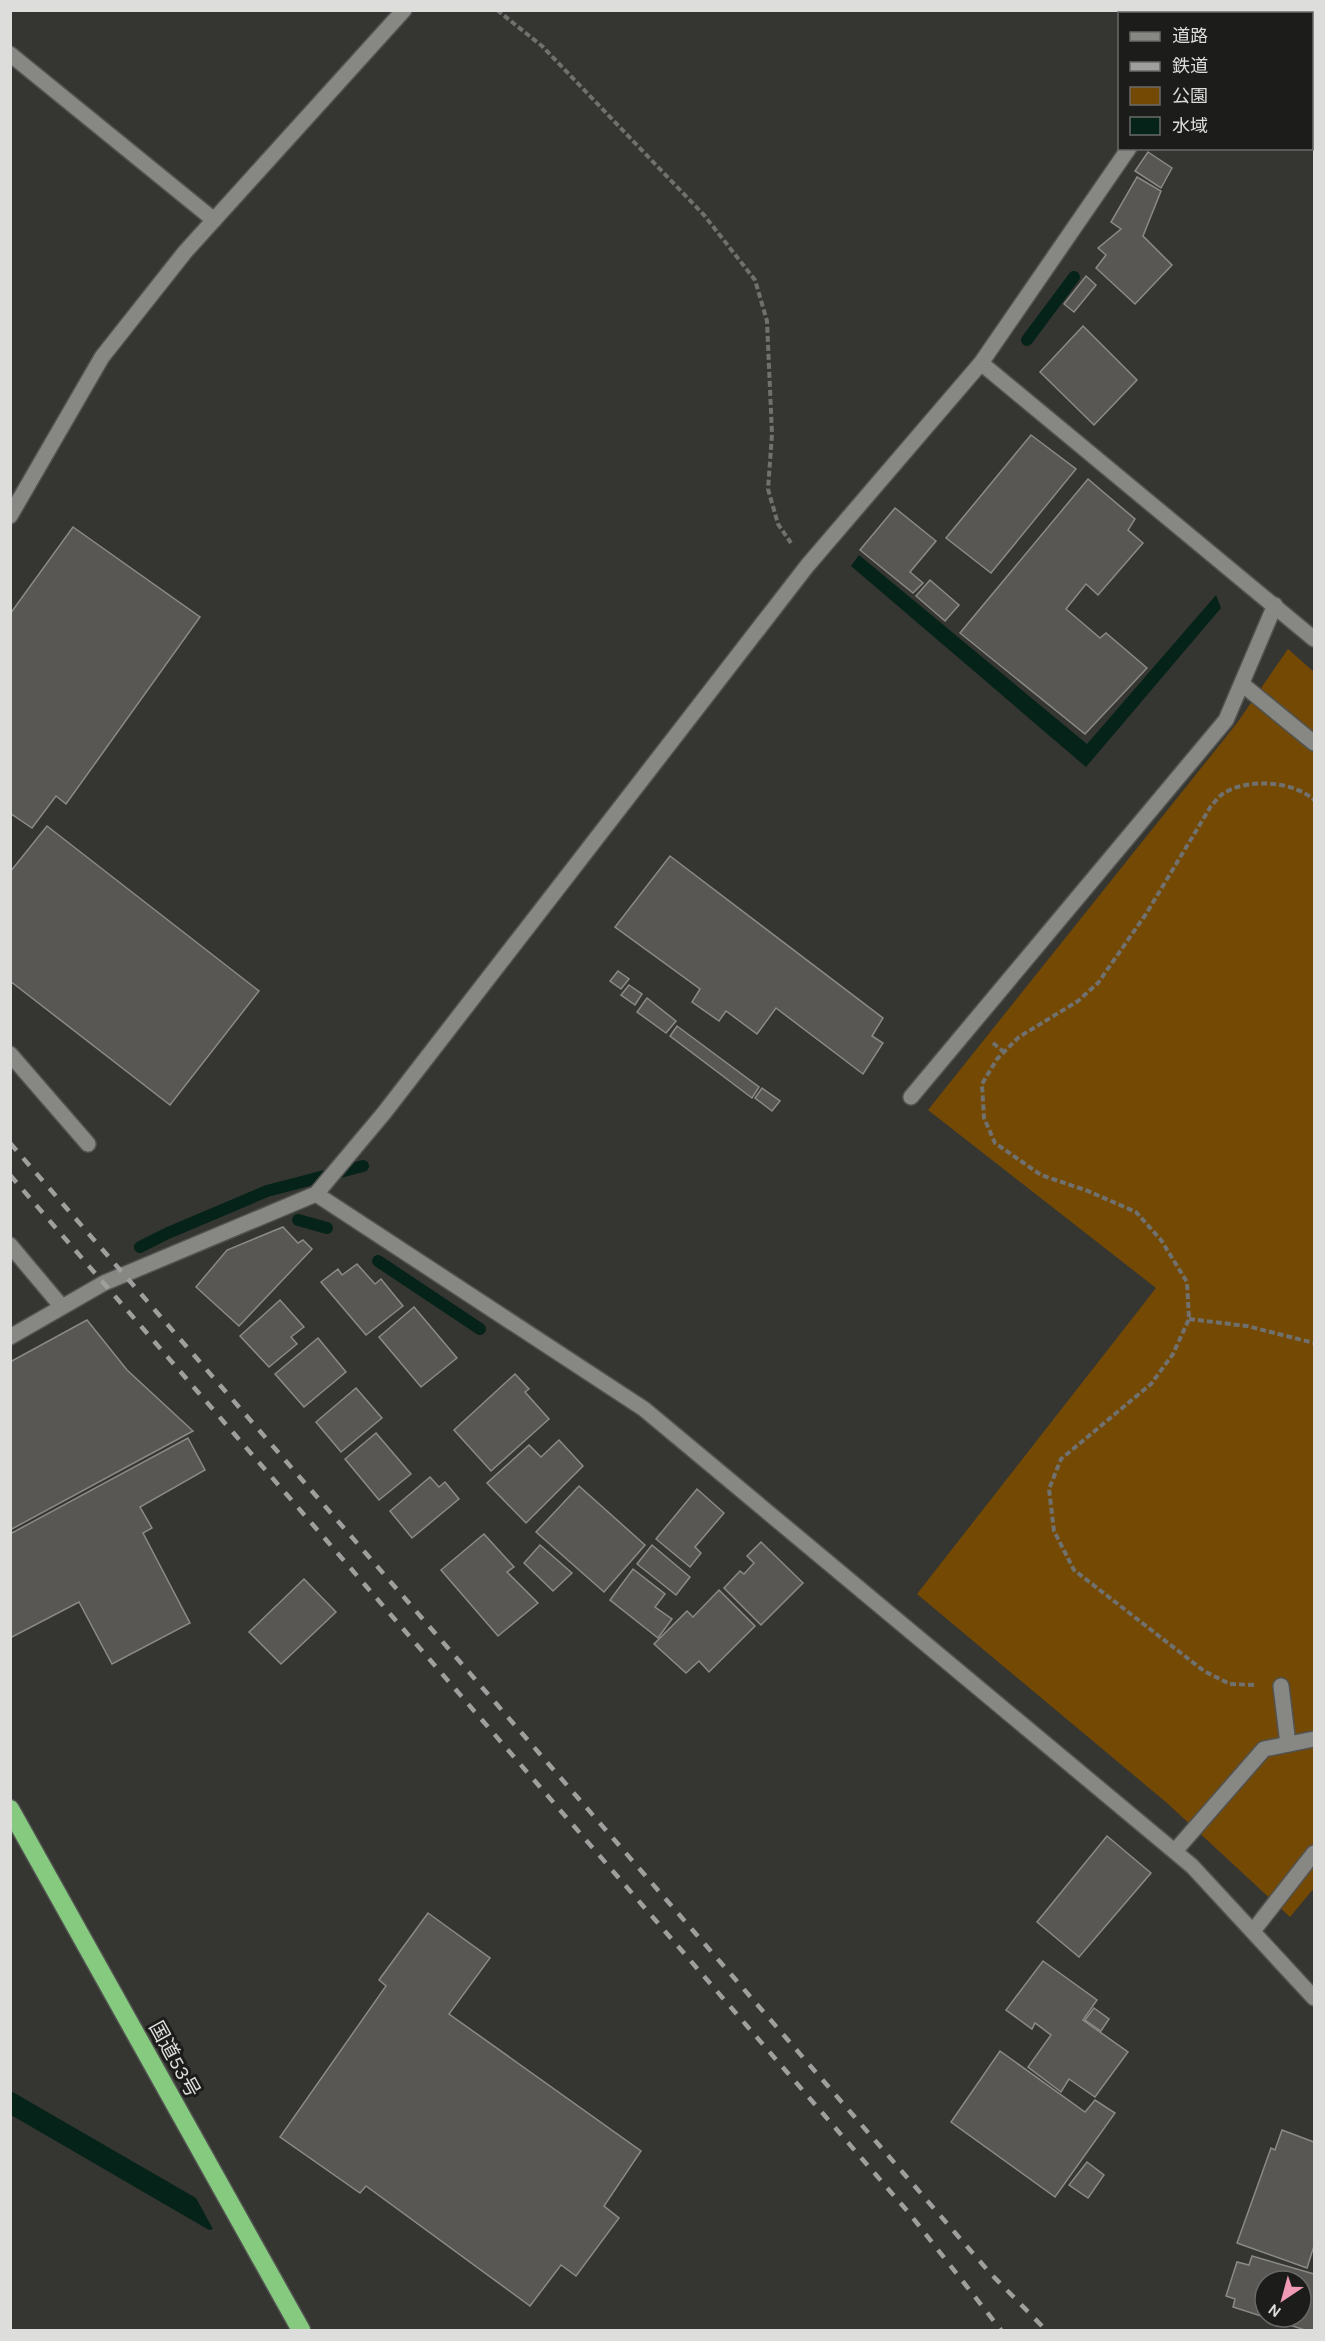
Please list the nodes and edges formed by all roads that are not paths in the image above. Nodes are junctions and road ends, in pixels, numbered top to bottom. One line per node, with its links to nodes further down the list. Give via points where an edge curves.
1 (404, 10): 4 (street)
2 (10, 54): 4 (street)
3 (1128, 150): 5 (street)
4 (214, 220): 6 (street, via 102,357)
5 (981, 363): 7 (street); 14 (street, via 807,566 384,1113)
6 (10, 516)
7 (1275, 605): 8 (street); 9 (street)
8 (1314, 639)
9 (1242, 684): 10 (street); 12 (street, via 1226,720)
10 (1314, 743)
11 (10, 1054): 13 (street)
12 (911, 1097)
13 (88, 1143)
14 (316, 1194): 16 (street, via 123,1275); 22 (street, via 644,1409)
15 (10, 1245): 16 (street)
16 (62, 1307): 17 (street)
17 (10, 1337)
18 (1281, 1686): 20 (street)
19 (1314, 1738): 20 (street)
20 (1288, 1744): 22 (street, via 1264,1749)
21 (10, 1809): 26 (highway, 国道53号)
22 (1175, 1851): 24 (street)
23 (1314, 1853): 24 (street)
24 (1253, 1931): 25 (street)
25 (1314, 1998)
26 (301, 2331)

